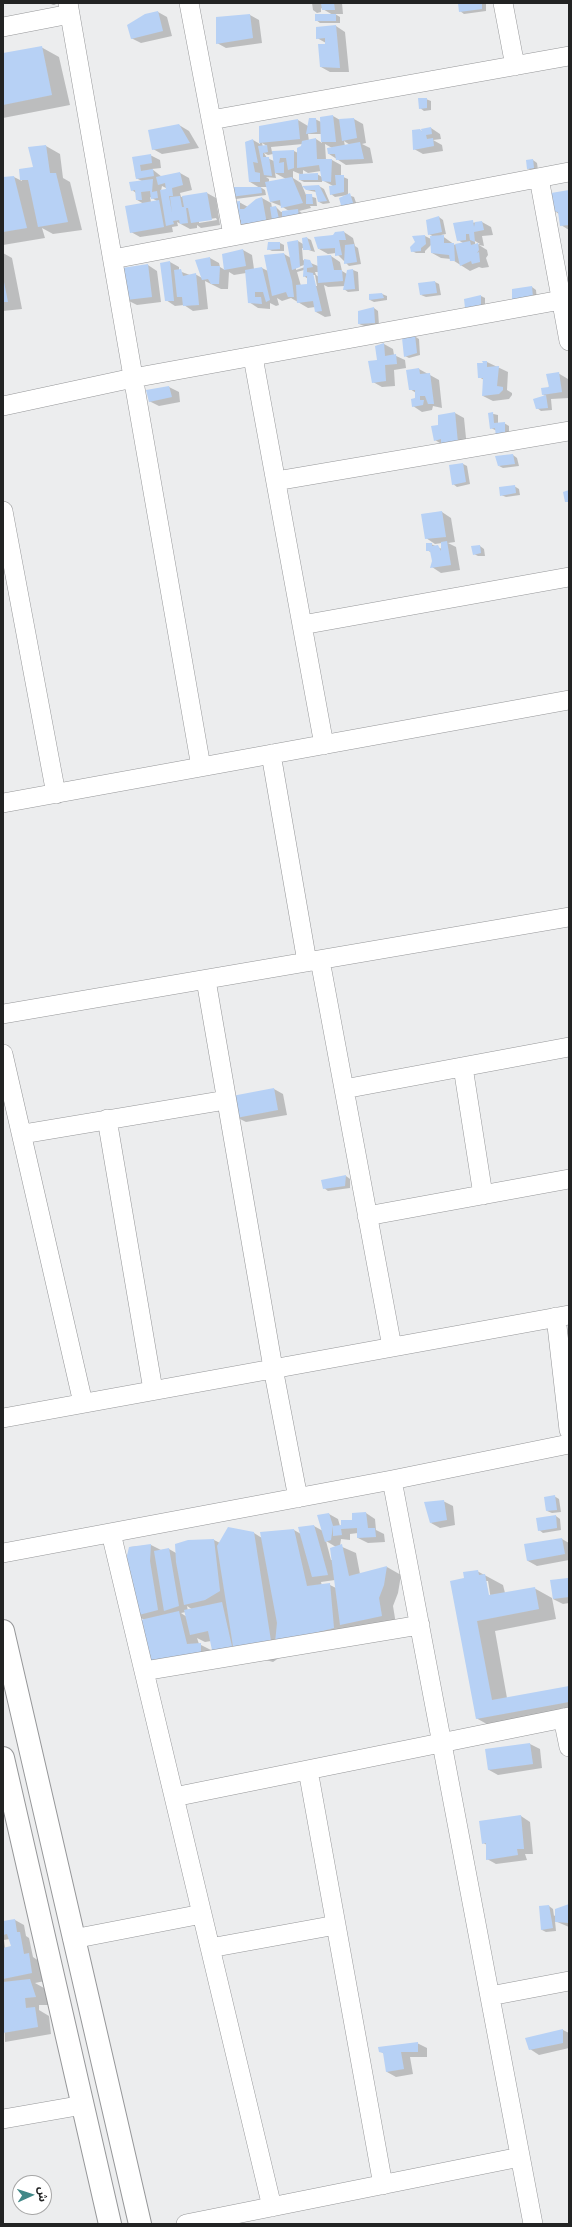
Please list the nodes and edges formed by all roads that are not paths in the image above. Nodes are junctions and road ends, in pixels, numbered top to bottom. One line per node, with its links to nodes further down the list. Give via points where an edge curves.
1 (189, 3): 7 (street)
2 (503, 3): 6 (street)
3 (69, 8): 4 (street); 11 (street)
4 (3, 27)
5 (569, 56): 6 (street)
6 (515, 66): 7 (street)
7 (211, 120): 10 (street)
8 (569, 172): 9 (street)
9 (539, 178): 10 (street); 12 (street)
10 (233, 236): 11 (street)
11 (113, 259): 15 (street)
12 (561, 300): 13 (street); 14 (street)
13 (569, 341)
14 (253, 357): 15 (street); 18 (street)
15 (134, 378): 16 (street); 25 (street)
16 (3, 406)
17 (569, 431): 18 (street)
18 (276, 481): 21 (street)
19 (3, 511): 26 (street)
20 (569, 577): 21 (street)
21 (302, 625): 23 (street)
22 (569, 700): 23 (street)
23 (324, 745): 24 (street)
24 (271, 754): 25 (street); 29 (street)
25 (201, 767): 26 (street)
26 (56, 794): 27 (street)
27 (3, 803)
28 (569, 917): 29 (street)
29 (314, 961): 30 (street); 35 (street)
30 (206, 980): 31 (street); 36 (street)
31 (3, 1014)
32 (569, 1047): 34 (street)
33 (3, 1054): 38 (street)
34 (463, 1067): 35 (street); 40 (street)
35 (344, 1089): 41 (street)
36 (226, 1100): 37 (street); 44 (street)
37 (107, 1119): 38 (street); 45 (street)
38 (23, 1134): 46 (street)
39 (569, 1179): 40 (street)
40 (483, 1195): 41 (street)
41 (367, 1216): 43 (street)
42 (562, 1316): 43 (street); 48 (street)
43 (392, 1347): 44 (street)
44 (273, 1368): 45 (street); 51 (street)
45 (153, 1390): 46 (street)
46 (84, 1403): 47 (street)
47 (3, 1418)
48 (569, 1430)
49 (569, 1444): 50 (street)
50 (392, 1480): 51 (street); 54 (street)
51 (298, 1498): 52 (street)
52 (111, 1533): 53 (street); 56 (street)
53 (3, 1553)
54 (420, 1625): 56 (street); 58 (street)
55 (3, 1631): 65 (street)
56 (144, 1671): 62 (street)
57 (566, 1718): 58 (street); 59 (street)
58 (441, 1742): 61 (street); 68 (street)
59 (569, 1747)
60 (3, 1758): 70 (street)
61 (308, 1770): 62 (street); 64 (street)
62 (174, 1797): 63 (street)
63 (202, 1914): 65 (street); 66 (street)
64 (336, 1925): 66 (street); 75 (street)
65 (73, 1939): 69 (street)
66 (210, 1948): 76 (street)
67 (569, 1981): 68 (street)
68 (490, 1996): 72 (street)
69 (112, 2105): 70 (street, via 108,2112 99,2116 93,2116); 73 (street)
70 (83, 2107): 71 (street); 74 (street)
71 (3, 2120)
72 (520, 2157): 75 (street); 80 (street)
73 (126, 2164): 74 (street, via 116,2158 110,2158 101,2163); 78 (street)
74 (98, 2170): 77 (street)
75 (383, 2185): 76 (street)
76 (272, 2207): 79 (street)
77 (110, 2224)
78 (140, 2224)
79 (186, 2224)
80 (533, 2224)

